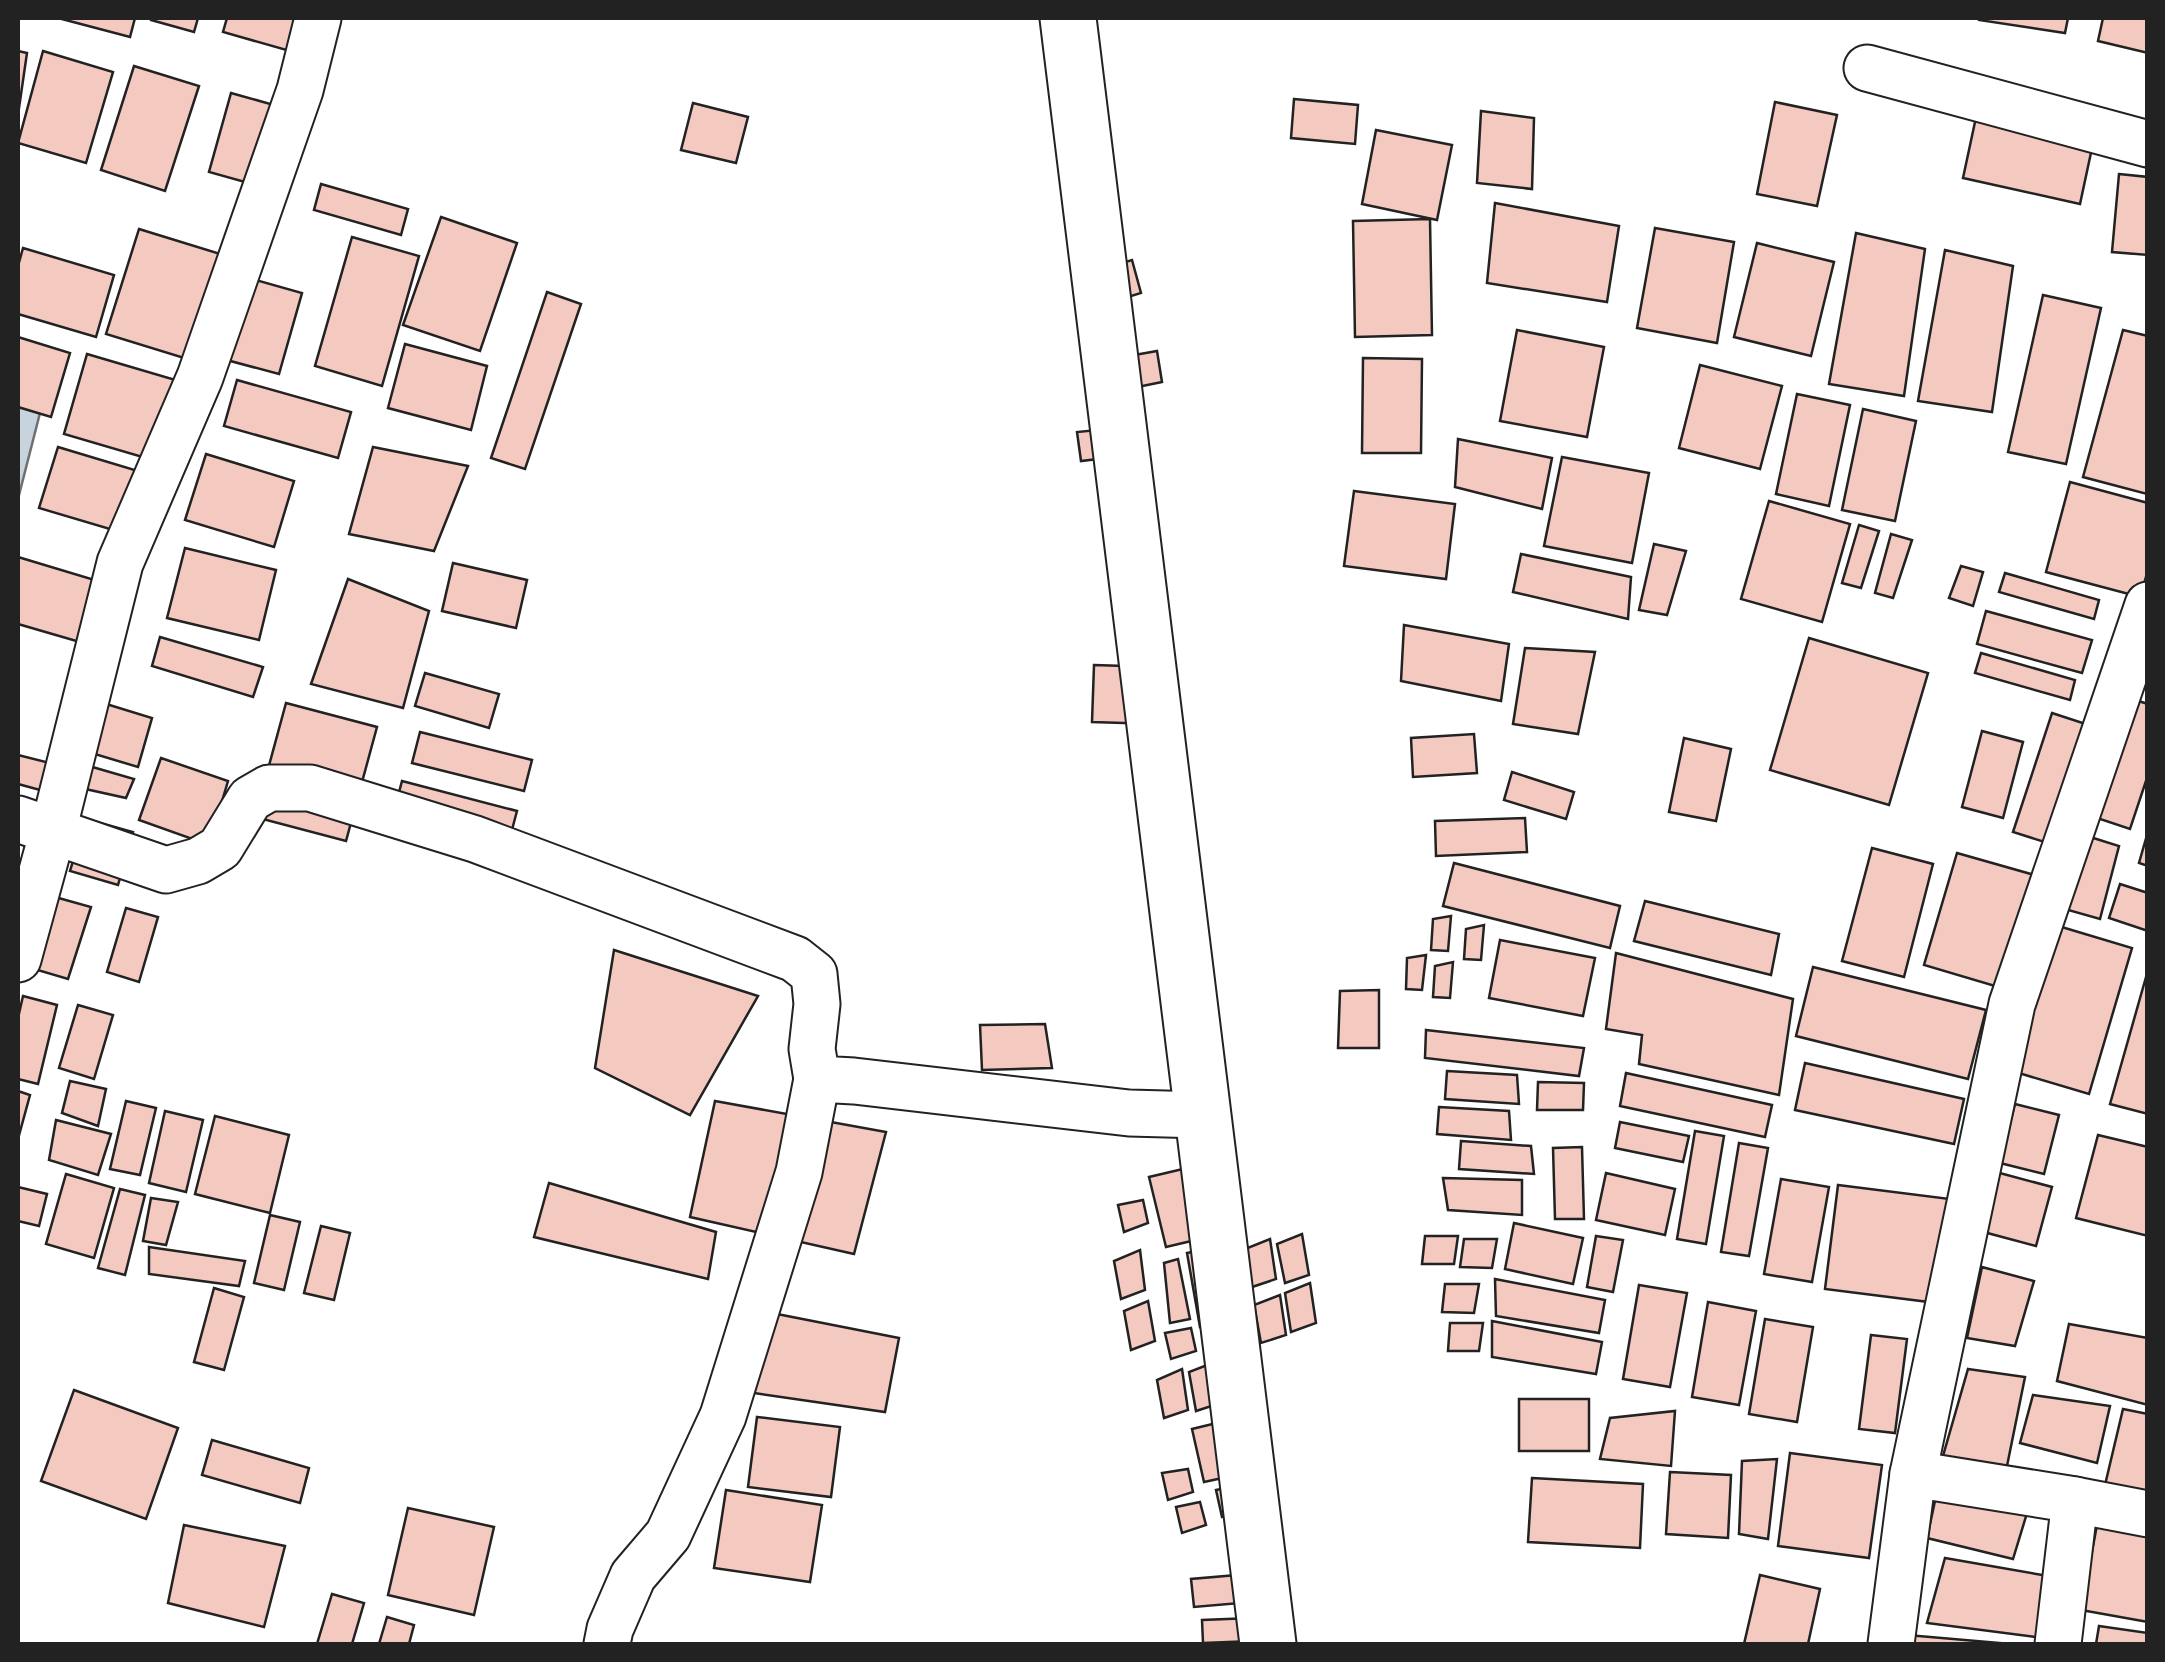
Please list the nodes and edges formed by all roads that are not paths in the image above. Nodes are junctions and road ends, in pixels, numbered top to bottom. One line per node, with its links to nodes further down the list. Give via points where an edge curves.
1 (318, 18): 6 (street, via 300,90 200,377 120,563)
2 (1068, 18): 9 (main road)
3 (1867, 68): 4 (street)
4 (2148, 144)
5 (2148, 605): 10 (street, via 2012,1004)
6 (35, 825): 7 (street); 8 (street, via 166,870 220,848 250,799 269,788 310,788 474,838 795,959 814,974)
7 (18, 958)
8 (817, 1079): 9 (street); 13 (street, via 798,1172 723,1416 668,1535 634,1576)
9 (1202, 1115): 14 (main road)
10 (1913, 1474): 11 (street); 15 (street)
11 (2075, 1500): 12 (street); 16 (street)
12 (2148, 1514)
13 (607, 1644)
14 (1268, 1644)
15 (1891, 1644)
16 (2058, 1644)

